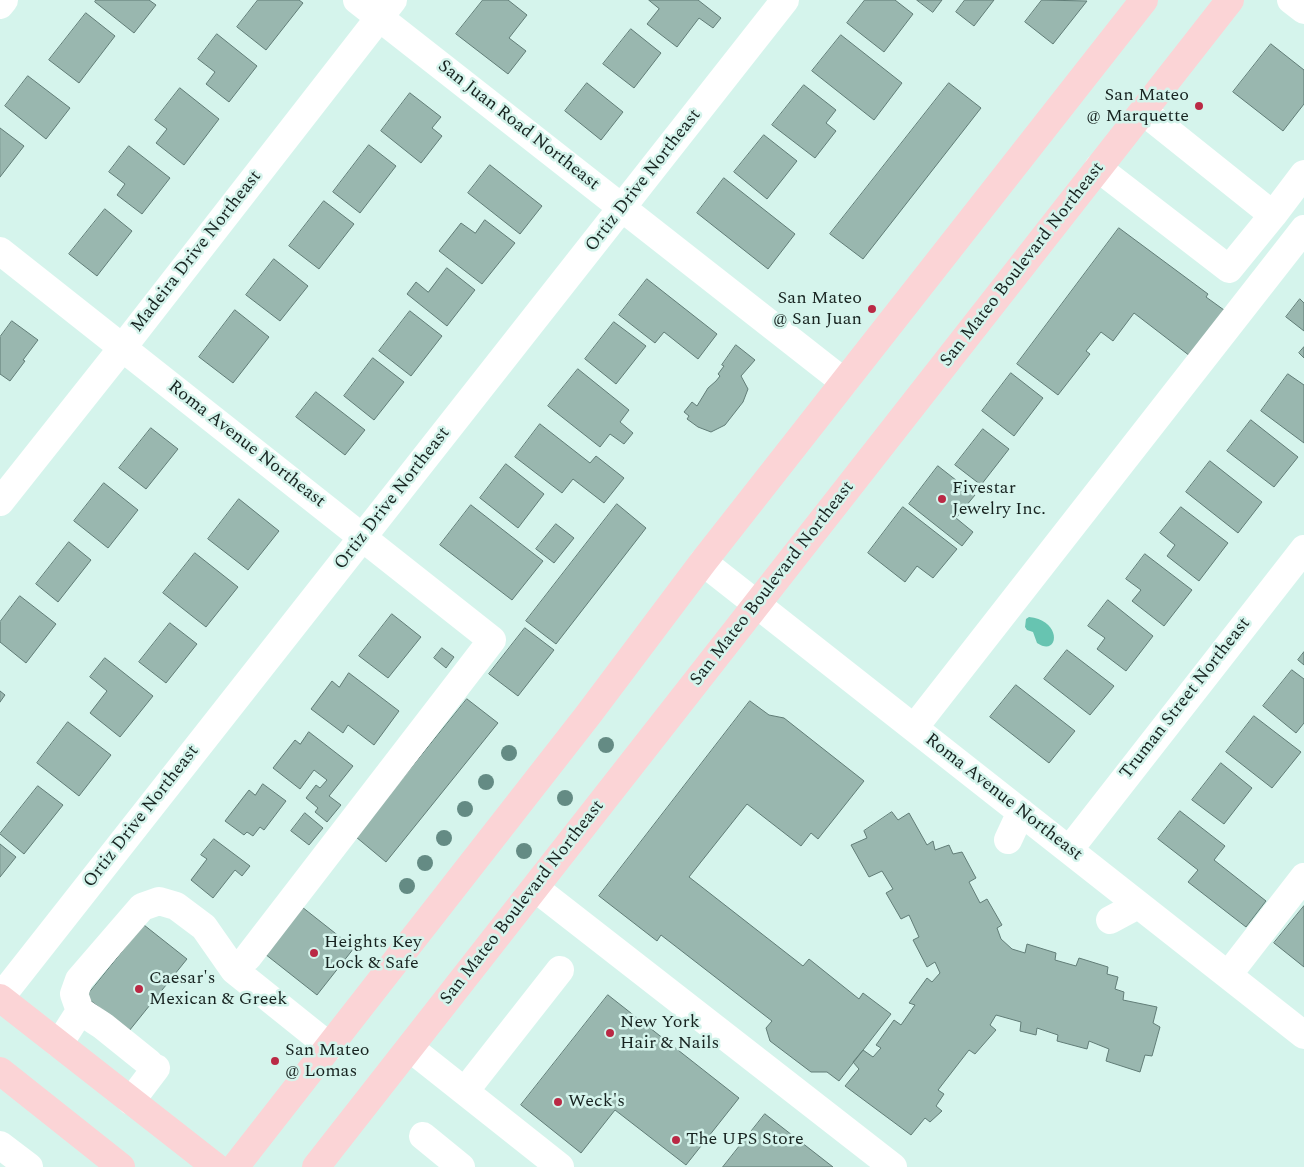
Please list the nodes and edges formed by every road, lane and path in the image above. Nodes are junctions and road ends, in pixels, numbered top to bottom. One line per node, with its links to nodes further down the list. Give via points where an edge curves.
1 (4, 0): 7 (street)
2 (357, 0): 8 (street, San Juan Road Northeast)
3 (785, 0): 13 (street, Ortiz Drive Northeast)
4 (1144, 0): 18 (main road)
5 (1230, 0): 10 (main road, San Mateo Boulevard Northeast)
6 (1291, 0): 9 (street)
7 (0, 5)
8 (386, 9): 13 (street, San Juan Road Northeast); 17 (street, Madeira Drive Northeast)
9 (1304, 10)
10 (1143, 111): 11 (main road, San Mateo Boulevard Northeast); 14 (street)
11 (1098, 168): 14 (street, via 1229,269); 23 (main road, San Mateo Boulevard Northeast)
12 (1304, 174): 14 (street)
13 (623, 208): 18 (street, San Juan Road Northeast); 20 (street, Ortiz Drive Northeast)
14 (1273, 215)
15 (1304, 229): 24 (street)
16 (0, 251): 17 (street, Roma Avenue Northeast)
17 (123, 347): 19 (street, Madeira Drive Northeast); 20 (street, Roma Avenue Northeast)
18 (844, 382): 22 (main road)
19 (0, 502)
20 (362, 537): 32 (street, Roma Avenue Northeast, via 492,640); 35 (street, Ortiz Drive Northeast)
21 (1304, 550): 27 (street, Truman Street Northeast)
22 (703, 562): 23 (street, Roma Avenue Northeast); 39 (main road)
23 (757, 605): 24 (street, Roma Avenue Northeast); 29 (main road, San Mateo Boulevard Northeast)
24 (914, 728): 25 (street, Roma Avenue Northeast)
25 (1021, 812): 26 (street); 27 (street, Roma Avenue Northeast)
26 (1008, 840)
27 (1069, 850): 30 (street, Roma Avenue Northeast)
28 (1304, 877): 34 (street)
29 (535, 888): 40 (main road, San Mateo Boulevard Northeast); 53 (street)
30 (1138, 905): 31 (street); 34 (street, Roma Avenue Northeast)
31 (1110, 920)
32 (248, 957)
33 (560, 970): 42 (street)
34 (1228, 975): 37 (street, Roma Avenue Northeast)
35 (0, 998): 38 (main road)
36 (80, 1011): 38 (street); 39 (street, via 74,994 79,980 142,907 159,902 176,906 204,926 234,970); 43 (street, via 153,1066)
37 (1304, 1035)
38 (59, 1044): 43 (main road)
39 (330, 1046): 49 (main road)
40 (410, 1048): 42 (street); 50 (main road, San Mateo Boulevard Northeast)
41 (0, 1071): 47 (main road)
42 (464, 1091): 52 (street)
43 (131, 1101): 48 (main road)
44 (423, 1136): 51 (street)
45 (0, 1145): 46 (street)
46 (29, 1167)
47 (121, 1167)
48 (216, 1167)
49 (235, 1167)
50 (316, 1167)
51 (461, 1167)
52 (560, 1167)
53 (893, 1167)

